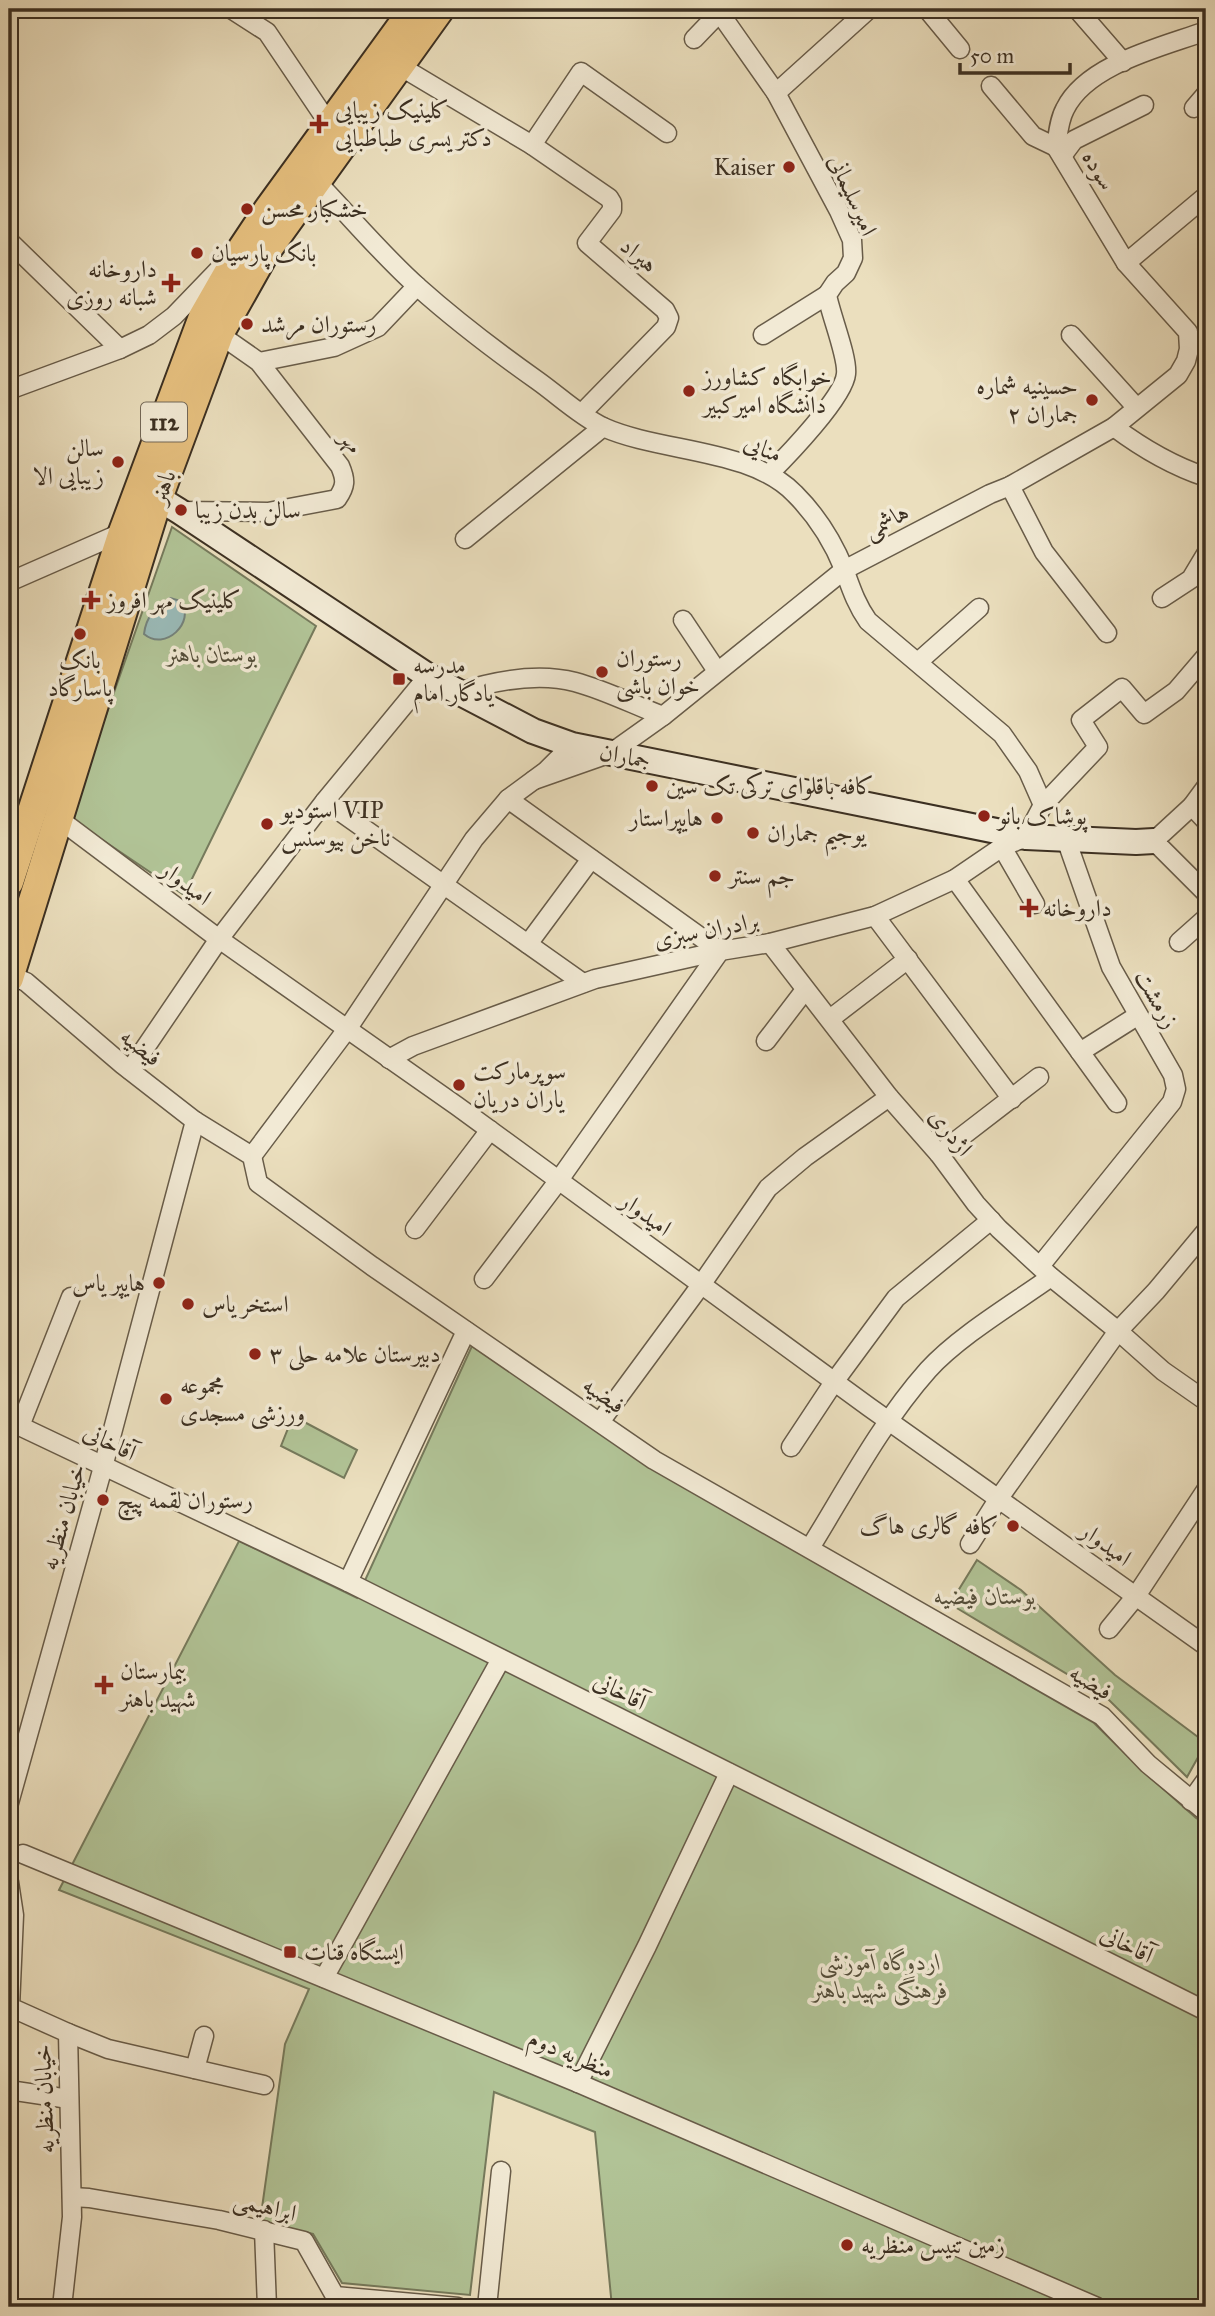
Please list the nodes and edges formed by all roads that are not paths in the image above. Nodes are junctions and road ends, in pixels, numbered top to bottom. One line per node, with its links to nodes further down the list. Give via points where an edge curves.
1 (231, 9): 18 (street, via 267,32)
2 (414, 9): 18 (main road, باهنر / 112)
3 (440, 9): 12 (main road, باهنر / 112)
4 (869, 9): 14 (street)
5 (927, 9): 10 (street)
6 (1077, 9): 11 (street)
7 (718, 11): 9 (street); 14 (street, امیرسلیمانی)
8 (1206, 31): 11 (street, سوده)
9 (694, 39)
10 (960, 49)
11 (1123, 62): 21 (street, سوده, via 1085,83 1065,109)
12 (398, 65): 20 (street, هیراد); 22 (main road, باهنر / 112)
13 (991, 86): 21 (street, via 1033,136)
14 (776, 93): 28 (street, امیرسلیمانی, via 852,240 853,258)
15 (1206, 94): 17 (street)
16 (1144, 105): 21 (street)
17 (1194, 108)
18 (329, 124): 25 (main road, باهنر / 112)
19 (667, 133): 20 (street, via 581,72)
20 (532, 145): 37 (street, هیراد, via 609,198 612,210 587,243 666,310 669,318 666,327)
21 (1059, 151): 26 (street, سوده)
22 (315, 180): 27 (street, منایی); 29 (main road, باهنر / 112, via 264,254)
23 (1206, 196): 26 (street)
24 (9, 241): 32 (street)
25 (242, 248): 32 (street, via 174,316 149,335); 43 (main road, باهنر / 112, via 203,317)
26 (1126, 263): 33 (street, سوده, via 1188,332)
27 (417, 286): 34 (street, via 378,327 334,347); 37 (street, منایی)
28 (827, 295): 30 (street, امیرسلیمانی); 40 (street, via 846,376 795,448)
29 (219, 334): 34 (street, مهر); 43 (main road, باهنر / 112)
30 (763, 335)
31 (1071, 335): 36 (street)
32 (120, 348): 35 (street)
33 (1189, 349): 36 (street, هاشمی, via 1178,375)
34 (259, 362): 43 (street, مهر, via 340,466 345,479 337,499 268,512)
35 (9, 390)
36 (1136, 407): 39 (street, هاشمی)
37 (582, 413): 38 (street, منایی)
38 (603, 427): 40 (street, منایی); 45 (street)
39 (1114, 427): 41 (street, via 1184,470); 42 (street, هاشمی)
40 (770, 473): 47 (street, منایی, via 795,493 820,524)
41 (1206, 477)
42 (1010, 486): 47 (street, هاشمی); 52 (street, via 1044,552)
43 (158, 500): 44 (main road, باهنر / 112); 56 (main road, جماران); 67 (main road, باهنر / 112)
44 (122, 532): 48 (street); 75 (main road, باهنر / 112)
45 (465, 539)
46 (1206, 554): 49 (street, via 1191,579)
47 (844, 570): 54 (street, منایی, via 856,604 868,621); 55 (street, هاشمی)
48 (9, 582)
49 (1162, 598)
50 (979, 608): 54 (street)
51 (682, 621): 55 (street)
52 (1107, 633)
53 (1206, 656): 65 (street, via 1177,691 1144,714 1122,688 1081,720 1098,747)
54 (918, 662): 65 (street, منایی, via 1002,734 1028,771)
55 (717, 670): 58 (street, هاشمی)
56 (428, 676): 57 (main road, جماران); 64 (street)
57 (456, 693): 58 (street, via 485,683 540,678 575,682); 59 (main road, جماران)
58 (663, 716): 60 (street, هاشمی)
59 (572, 745): 60 (main road, جماران); 61 (street)
60 (611, 753): 61 (street, هاشمی); 69 (main road, جماران)
61 (534, 779): 63 (street)
62 (1206, 787): 66 (street)
63 (508, 799): 73 (street); 76 (street)
64 (325, 801): 76 (street); 81 (street)
65 (1042, 805): 69 (street)
66 (1192, 806): 68 (street); 71 (street)
67 (59, 819): 81 (street, امیدوار); 87 (main road, باهنر / 112)
68 (1206, 821)
69 (1026, 837): 70 (main road, جماران); 72 (street, برادران سبزی)
70 (1066, 839): 71 (main road, جماران); 90 (street, زرمشت, via 1111,967)
71 (1154, 841): 77 (street)
72 (1002, 847): 74 (street, برادران سبزی); 78 (street)
73 (592, 859): 84 (street); 85 (street)
74 (955, 879): 79 (street, برادران سبزی); 94 (street)
75 (9, 882)
76 (444, 883): 84 (street); 92 (street)
77 (1206, 892)
78 (1035, 904)
79 (875, 916): 83 (street, برادران سبزی); 86 (street)
80 (1206, 918): 82 (street)
81 (219, 939): 92 (street, امیدوار); 96 (street)
82 (1179, 942)
83 (770, 943): 85 (street, برادران سبزی); 89 (street, اژدری)
84 (528, 944): 88 (street)
85 (720, 951): 88 (street, برادران سبزی); 105 (street)
86 (908, 959): 91 (street); 99 (street)
87 (9, 976): 96 (street, فیضیه, via 26,982)
88 (583, 983): 95 (street, برادران سبزی)
89 (805, 990): 91 (street, اژدری); 93 (street)
90 (1137, 1016): 94 (street); 109 (street, زرمشت, via 1173,1075 1176,1089 1172,1102)
91 (830, 1019): 98 (street, اژدری)
92 (348, 1028): 95 (street, امیدوار); 104 (street)
93 (766, 1041)
94 (1080, 1052): 100 (street)
95 (389, 1059): 102 (street, امیدوار)
96 (130, 1070): 101 (street, فیضیه)
97 (1039, 1077): 99 (street)
98 (889, 1097): 103 (street, اژدری); 111 (street, via 768,1188)
99 (1012, 1099): 103 (street)
100 (1116, 1103)
101 (195, 1121): 104 (street, فیضیه); 121 (street, خیابان منظریه)
102 (490, 1130): 105 (street, امیدوار); 107 (street)
103 (939, 1154): 106 (street, اژدری)
104 (253, 1156): 113 (street, فیضیه, via 258,1183)
105 (559, 1180): 110 (street); 111 (street, امیدوار)
106 (991, 1220): 109 (street, اژدری); 115 (street, via 896,1298)
107 (415, 1229)
108 (1206, 1231): 114 (street)
109 (1045, 1271): 114 (street, اژدری); 118 (street, زرمشت, via 929,1369)
110 (484, 1279)
111 (701, 1285): 115 (street, امیدوار); 117 (street)
112 (71, 1297): 119 (street)
113 (466, 1331): 117 (street, فیضیه); 126 (street)
114 (1118, 1331): 116 (street, اژدری); 123 (street)
115 (834, 1382): 118 (street, امیدوار); 120 (street)
116 (1206, 1401)
117 (600, 1422): 125 (street, فیضیه, via 654,1460)
118 (889, 1422): 123 (street, امیدوار); 125 (street, زرمشت)
119 (14, 1423): 121 (street, آقاخانی)
120 (791, 1447)
121 (103, 1466): 126 (street, آقاخانی); 134 (street, خیابان منظریه)
122 (1206, 1490): 127 (street)
123 (999, 1498): 124 (street); 127 (street, امیدوار)
124 (970, 1544)
125 (810, 1548): 133 (street, فیضیه, via 1102,1716)
126 (348, 1582): 130 (street, آقاخانی)
127 (1136, 1596): 128 (street); 129 (street, امیدوار)
128 (1109, 1629)
129 (1206, 1646)
130 (501, 1659): 131 (street, آقاخانی); 138 (street)
131 (729, 1773): 139 (street, آقاخانی); 143 (street)
132 (1206, 1780): 133 (street)
133 (1191, 1801): 135 (street, فیضیه)
134 (9, 1803)
135 (1206, 1812)
136 (23, 1854): 138 (street, منظریه دوم)
137 (9, 1882): 140 (street, خیابان منظریه, via 14,1915 10,2007)
138 (324, 1978): 143 (street, منظریه دوم)
139 (1206, 2011)
140 (68, 2033): 142 (street, via 108,2049); 146 (street, خیابان منظریه)
141 (204, 2036): 142 (street)
142 (195, 2069): 144 (street)
143 (578, 2083): 154 (street, منظریه دوم)
144 (264, 2085)
145 (9, 2090): 146 (street)
146 (69, 2099): 148 (street, خیابان منظریه)
147 (501, 2171): 153 (street)
148 (72, 2197): 149 (street, ابراهیمی); 150 (street, خیابان منظریه)
149 (264, 2230): 151 (street); 152 (street, ابراهیمی, via 304,2241 335,2296)
150 (62, 2307)
151 (267, 2307)
152 (450, 2307)
153 (487, 2307)
154 (1097, 2307)

